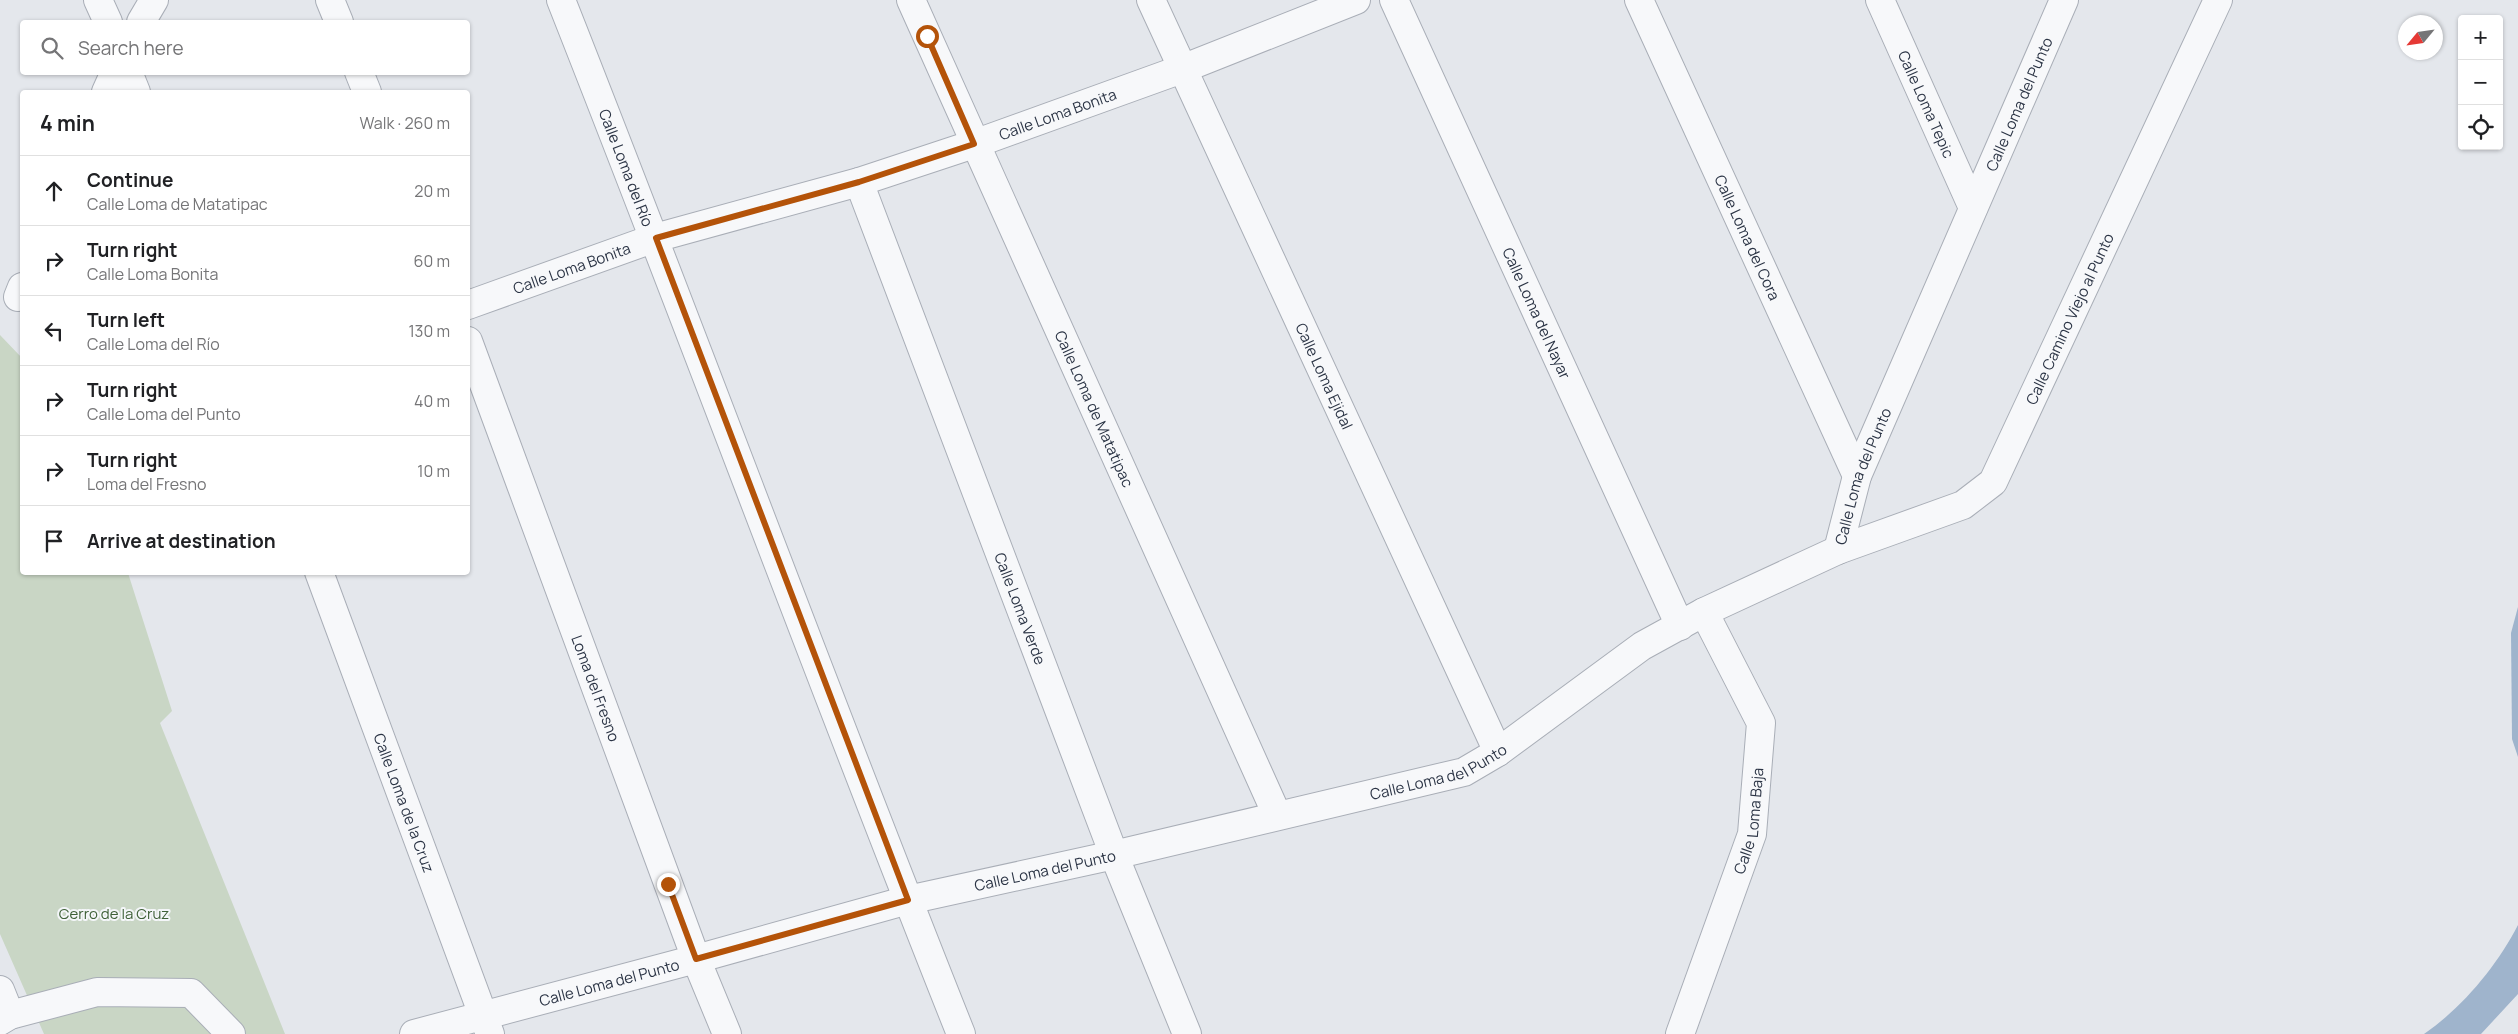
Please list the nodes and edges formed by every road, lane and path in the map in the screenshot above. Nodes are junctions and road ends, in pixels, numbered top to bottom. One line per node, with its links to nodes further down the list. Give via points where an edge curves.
1 (98, 0): 13 (street)
2 (154, 0): 14 (street)
3 (330, 0): 15 (street)
4 (561, 0): 26 (street, Calle Loma del Río)
5 (911, 0): 23 (street, Calle Loma de Matatipac)
6 (1151, 0): 16 (street, Calle Loma Ejidal)
7 (1356, 0): 16 (street, Calle Loma Bonita)
8 (1394, 0): 33 (street, Calle Loma del Nayar)
9 (1639, 0): 29 (street, Calle Loma del Cora)
10 (1880, 0): 25 (street, Calle Loma Tepic)
11 (2064, 0): 25 (street, Calle Loma del Punto)
12 (2218, 0): 30 (street, Calle Camino Viejo al Punto, via 1993,482 1963,505)
13 (107, 20)
14 (142, 20)
15 (338, 20)
16 (1182, 69): 23 (street, Calle Loma Bonita); 34 (street, Calle Loma Ejidal)
17 (114, 75): 20 (street)
18 (129, 75): 21 (street)
19 (360, 75): 22 (street)
20 (107, 90)
21 (135, 90)
22 (366, 90)
23 (974, 144): 24 (street, Calle Loma Bonita); 35 (street, Calle Loma de Matatipac)
24 (859, 182): 26 (street, Calle Loma Bonita); 36 (street, Calle Loma Verde)
25 (1973, 208): 29 (street, Calle Loma del Punto)
26 (656, 238): 27 (street, Calle Loma Bonita); 37 (street, Calle Loma del Río)
27 (470, 304)
28 (470, 346): 38 (street, Loma del Fresno)
29 (1857, 476): 30 (street, Calle Loma del Punto)
30 (1838, 550): 32 (street, Calle Loma del Punto)
31 (321, 575): 41 (street, Calle Loma de la Cruz)
32 (1704, 612): 33 (street, Calle Loma del Punto); 47 (street, Calle Loma Baja, via 1761,723 1752,834)
33 (1680, 626): 34 (street, Calle Loma del Punto, via 1642,646)
34 (1498, 752): 35 (street, Calle Loma del Punto, via 1464,772)
35 (1277, 815): 36 (street, Calle Loma del Punto)
36 (1114, 855): 37 (street, Calle Loma del Punto); 46 (street, Calle Loma Verde)
37 (908, 900): 38 (street, Calle Loma del Punto); 45 (street, Calle Loma del Río)
38 (696, 959): 41 (street, Calle Loma del Punto); 44 (street, Loma del Fresno)
39 (0, 990): 40 (street)
40 (5, 1018): 42 (street, via 97,992 191,993)
41 (486, 1024): 43 (street, Calle Loma del Punto)
42 (230, 1034)
43 (414, 1034)
44 (726, 1034)
45 (961, 1034)
46 (1187, 1034)
47 (1680, 1034)

